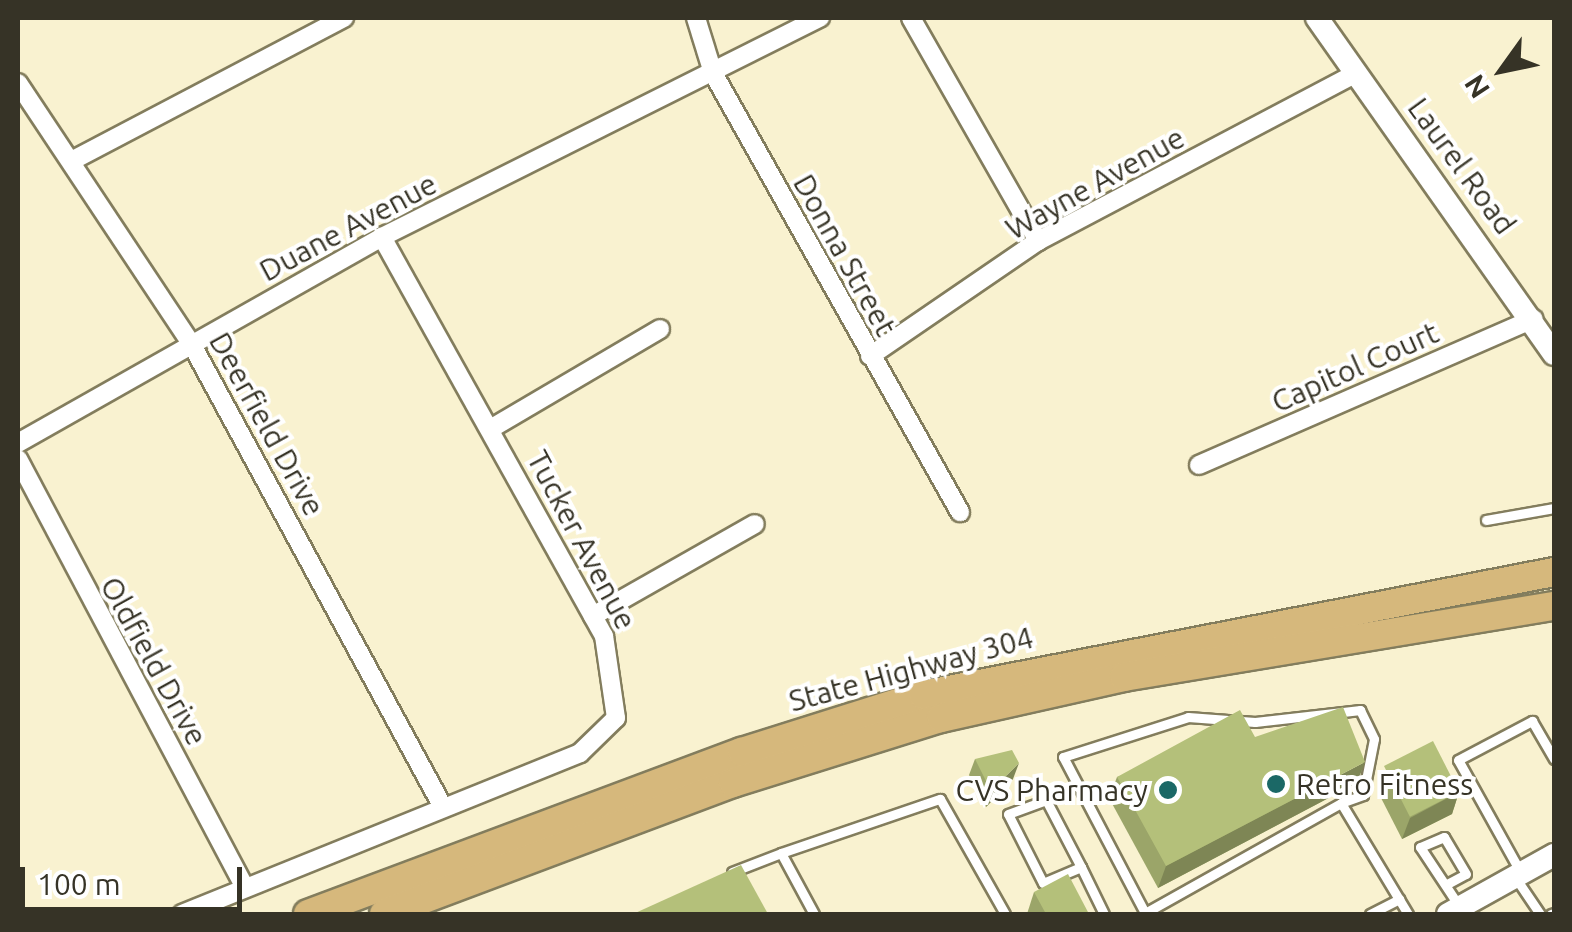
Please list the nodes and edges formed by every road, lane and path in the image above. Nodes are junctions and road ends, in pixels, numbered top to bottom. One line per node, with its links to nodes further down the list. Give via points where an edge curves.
1 (344, 18): 9 (street)
2 (696, 18): 7 (street, Donna Street)
3 (820, 18): 7 (street, Duane Avenue)
4 (911, 18): 11 (street)
5 (1317, 18): 6 (street, Laurel Road)
6 (1356, 73): 11 (street, Wayne Avenue); 12 (street, Laurel Road)
7 (713, 74): 10 (street, Duane Avenue); 16 (street, Donna Street)
8 (18, 84): 9 (street, Deerfield Drive)
9 (75, 159): 14 (street, Deerfield Drive)
10 (382, 237): 14 (street, Duane Avenue); 17 (street, Tucker Avenue)
11 (1038, 241): 16 (street, Wayne Avenue)
12 (1533, 320): 15 (street, Laurel Road); 20 (street, Capitol Court)
13 (660, 329): 17 (street)
14 (192, 345): 18 (street, Duane Avenue); 30 (street, Deerfield Drive)
15 (1554, 354)
16 (870, 356): 22 (street, Donna Street)
17 (492, 428): 27 (street, Tucker Avenue)
18 (18, 443)
19 (18, 458): 37 (street, Oldfield Drive)
20 (1199, 465)
21 (1554, 508): 23 (lane)
22 (960, 512)
23 (1486, 520)
24 (755, 524): 27 (street)
25 (1554, 572): 42 (main road, State Highway 304, via 1108,652 923,695 742,752)
26 (1554, 606): 43 (main road, State Highway 304, via 1124,676 954,715 733,784)
27 (593, 616): 30 (street, Tucker Avenue, via 617,680 608,734)
28 (1554, 759): 34 (lane, via 1532,721 1458,760)
29 (1341, 803): 38 (lane); 39 (lane); 39 (lane, via 1362,794 1374,740 1360,710 1188,717 1064,757)
30 (443, 807): 37 (street, Tucker Avenue)
31 (781, 853): 35 (lane); 44 (lane); 45 (lane, via 940,800)
32 (1554, 855): 34 (street)
33 (1080, 867): 33 (lane, via 1046,800 1008,814 1043,883); 46 (lane)
34 (1519, 876): 40 (street); 49 (lane)
35 (716, 879)
36 (1447, 884): 36 (lane, via 1466,874 1444,837 1420,847); 40 (lane)
37 (246, 888): 41 (street, Tucker Avenue)
38 (1399, 899): 47 (lane); 48 (lane)
39 (1145, 912)
40 (1454, 912)
41 (182, 914)
42 (308, 914)
43 (384, 914)
44 (814, 914)
45 (1005, 914)
46 (1104, 914)
47 (1370, 914)
48 (1408, 914)
49 (1540, 914)

